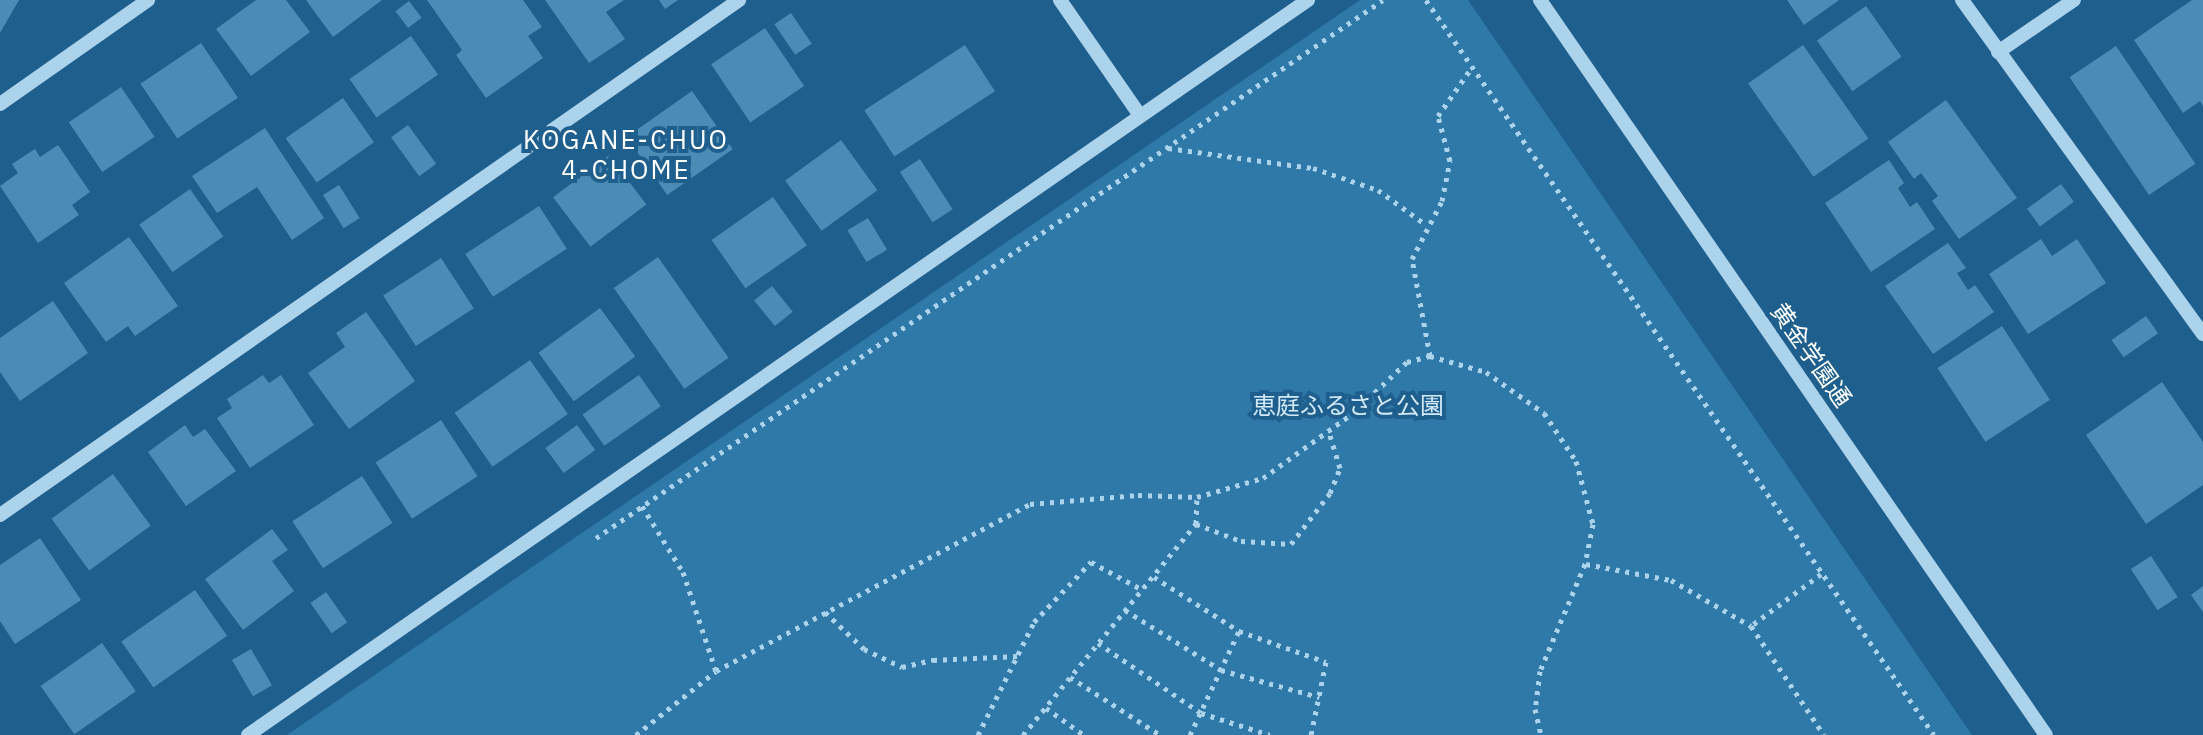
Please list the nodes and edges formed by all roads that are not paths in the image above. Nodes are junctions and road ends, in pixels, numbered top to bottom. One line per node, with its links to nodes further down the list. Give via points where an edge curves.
1 (148, 0): 9 (street)
2 (739, 0): 12 (street)
3 (1060, 0): 10 (street)
4 (1308, 0): 10 (street)
5 (1540, 0): 14 (street, 黄金学園通)
6 (1962, 0): 8 (street)
7 (2074, 0): 8 (street)
8 (1998, 52): 11 (street)
9 (0, 104)
10 (1139, 114): 13 (street)
11 (2201, 326)
12 (0, 515)
13 (248, 735)
14 (2046, 735)

